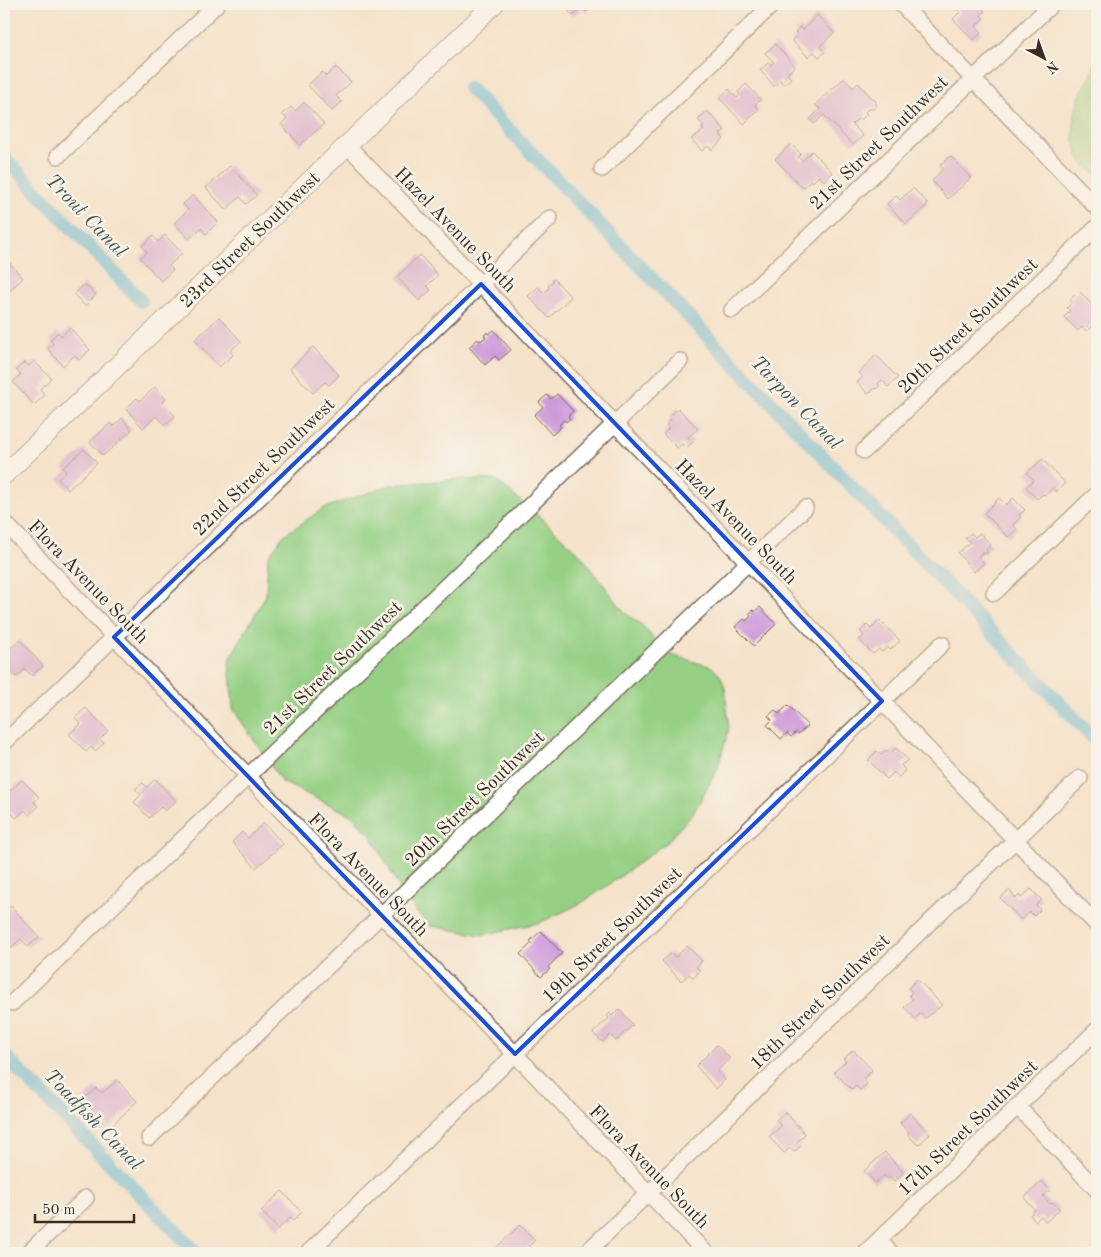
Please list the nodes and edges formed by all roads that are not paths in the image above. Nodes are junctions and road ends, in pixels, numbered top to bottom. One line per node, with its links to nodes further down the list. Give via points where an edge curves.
1 (217, 4): 8 (street)
2 (494, 4): 7 (street, 23rd Street Southwest)
3 (773, 4): 9 (street)
4 (901, 4): 6 (street)
5 (1052, 4): 6 (street, 21st Street Southwest)
6 (973, 78): 10 (street); 14 (street, 21st Street Southwest)
7 (347, 145): 13 (street, Hazel Avenue South); 18 (street, 23rd Street Southwest)
8 (58, 156)
9 (602, 169)
10 (1097, 208)
11 (550, 218): 13 (street, 22nd Street Southwest)
12 (1097, 227): 17 (street, 20th Street Southwest)
13 (481, 284): 16 (street, Hazel Avenue South); 24 (street, 22nd Street Southwest)
14 (732, 310)
15 (680, 362): 16 (street, 21st Street Southwest)
16 (615, 423): 22 (street, Hazel Avenue South); 28 (street, 21st Street Southwest)
17 (864, 451)
18 (4, 475)
19 (1097, 494): 23 (street)
20 (805, 508): 22 (street, 20th Street Southwest)
21 (4, 522): 24 (street, Flora Avenue South)
22 (748, 562): 26 (street, Hazel Avenue South); 31 (street, 20th Street Southwest)
23 (994, 593)
24 (114, 637): 27 (street, 22nd Street Southwest); 28 (street, Flora Avenue South)
25 (942, 644): 26 (street, 19th Street Southwest)
26 (882, 701): 30 (street, Hazel Avenue South); 35 (street, 19th Street Southwest)
27 (4, 743)
28 (248, 776): 31 (street, Flora Avenue South); 33 (street, 21st Street Southwest)
29 (1080, 778): 30 (street, 18th Street Southwest)
30 (1015, 840): 32 (street, Hazel Avenue South); 39 (street, 18th Street Southwest)
31 (381, 914): 35 (street, Flora Avenue South); 37 (street, 20th Street Southwest)
32 (1097, 926)
33 (12, 1003)
34 (1097, 1030): 36 (street, 17th Street Southwest)
35 (515, 1054): 39 (street, Flora Avenue South); 43 (street, 19th Street Southwest)
36 (1017, 1106): 38 (street); 41 (street, 17th Street Southwest)
37 (149, 1138)
38 (1097, 1190)
39 (648, 1193): 44 (street, 18th Street Southwest); 45 (street, Flora Avenue South)
40 (86, 1198): 42 (street)
41 (879, 1240): 46 (street, 17th Street Southwest); 47 (street)
42 (28, 1253)
43 (308, 1253)
44 (586, 1253)
45 (706, 1253)
46 (865, 1253)
47 (891, 1253)

